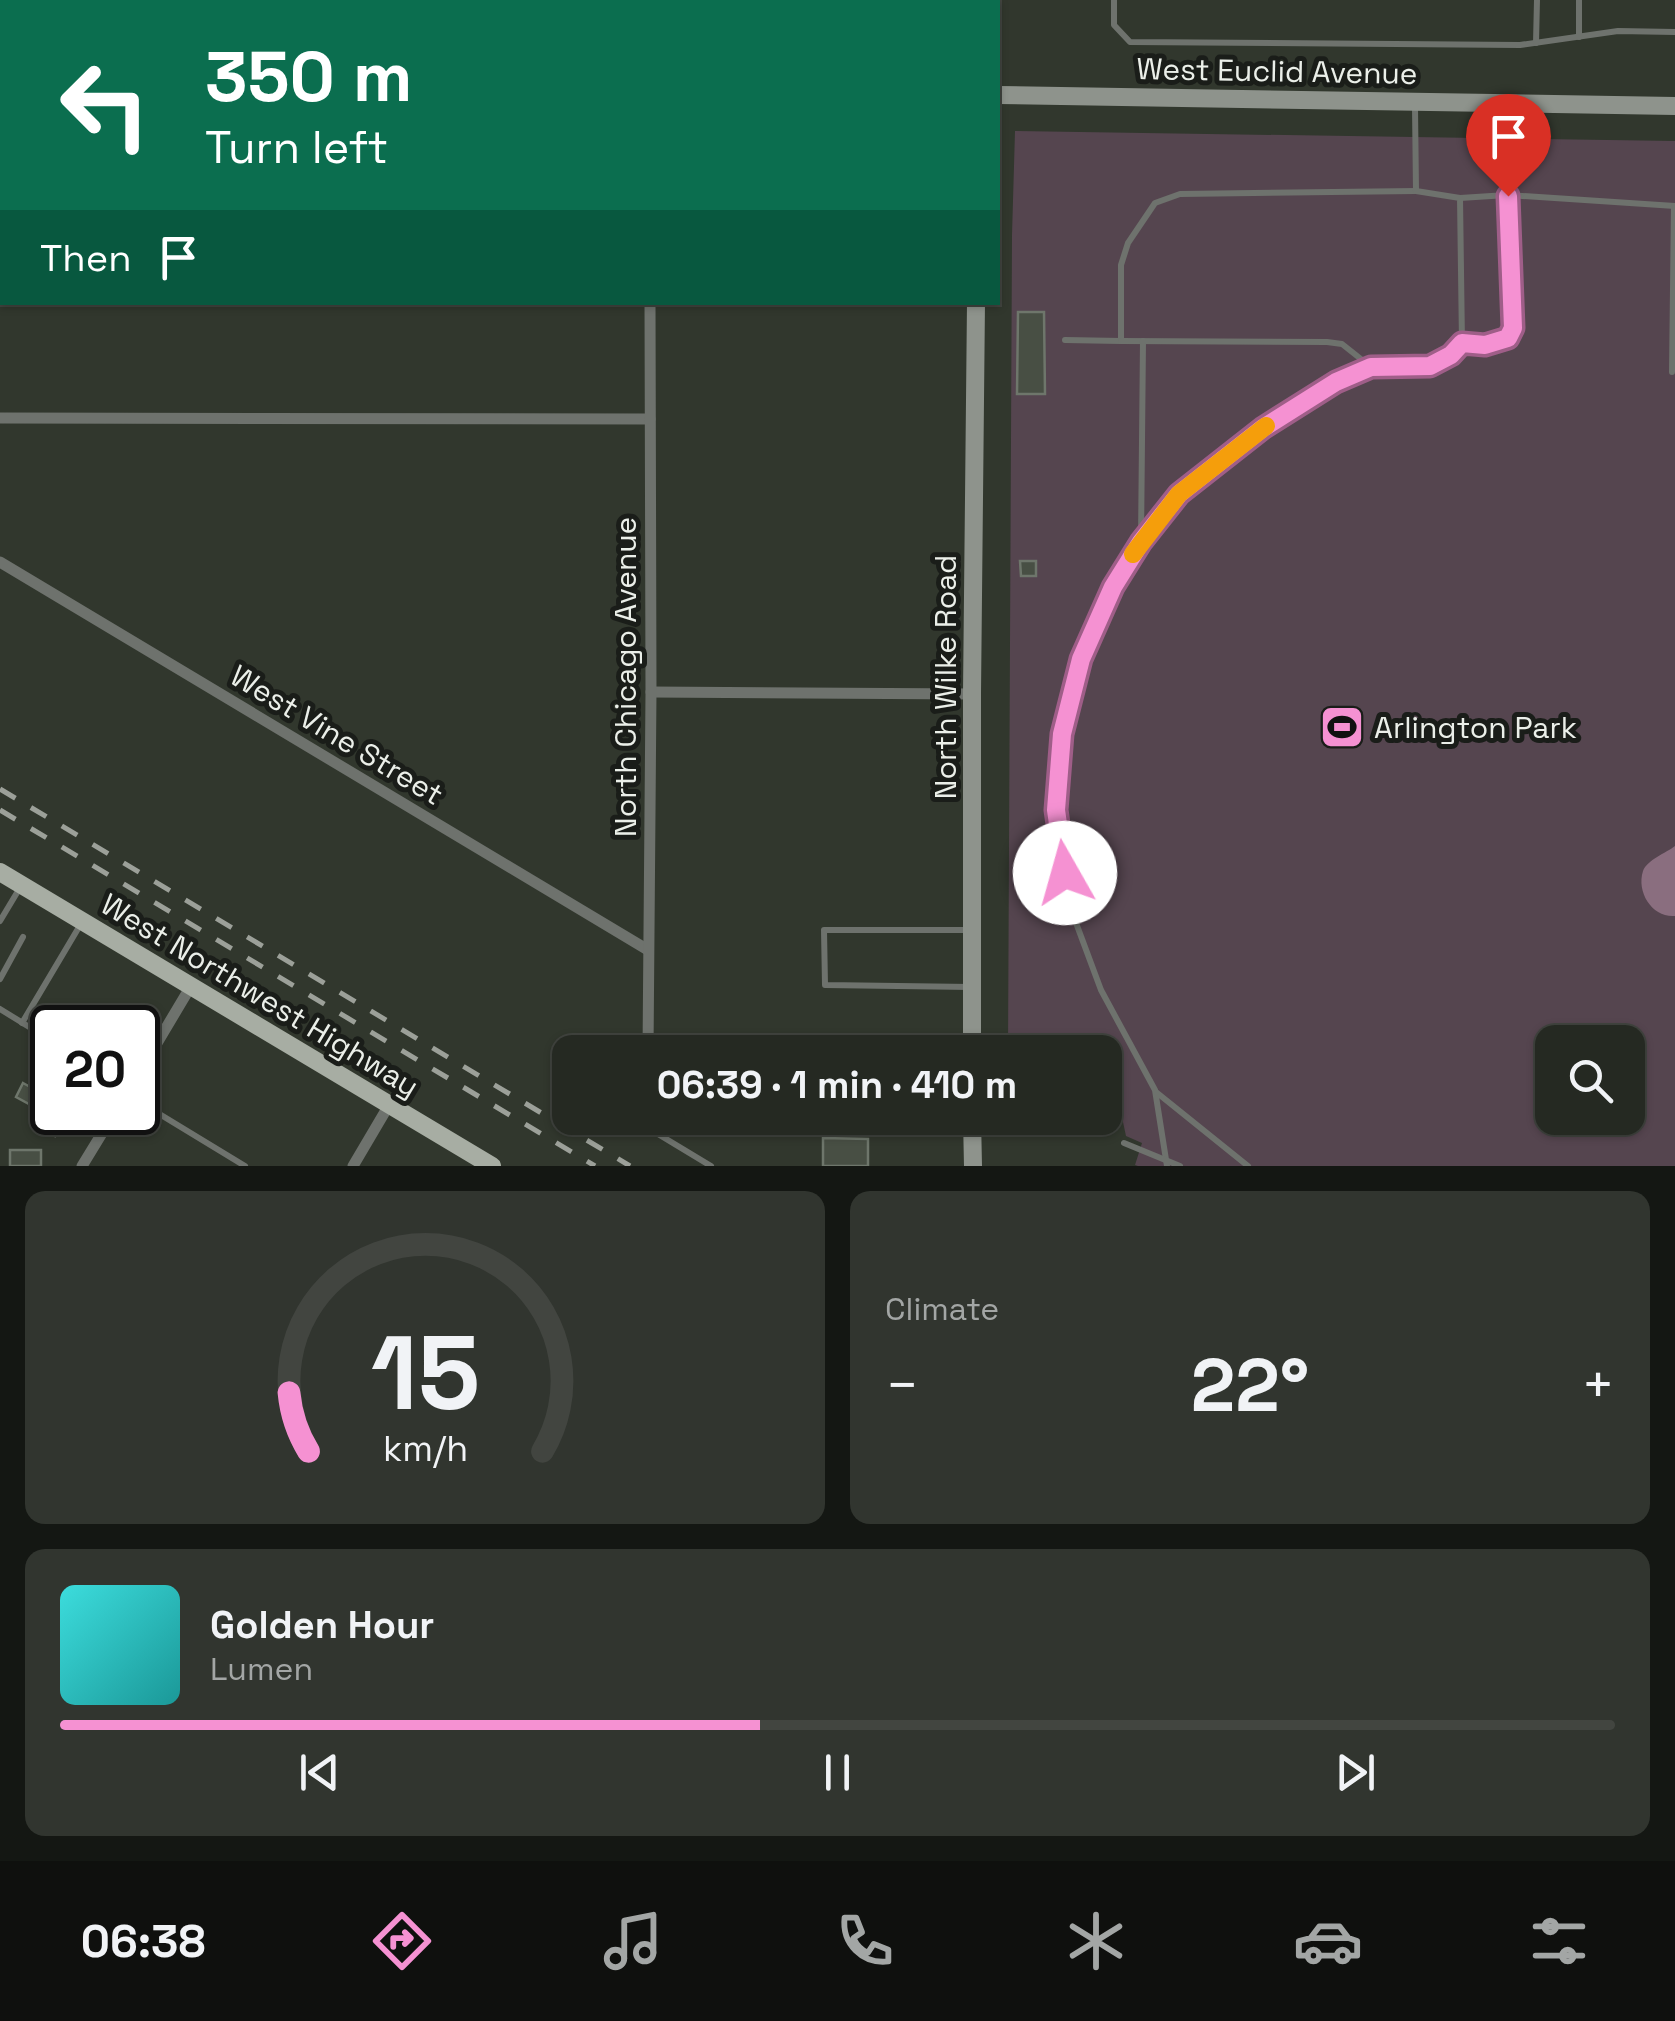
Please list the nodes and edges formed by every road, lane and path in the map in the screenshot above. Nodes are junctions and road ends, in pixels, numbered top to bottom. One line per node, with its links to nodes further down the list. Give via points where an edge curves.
1 (1114, 0): 6 (lane, via 1114,24 1130,42)
2 (1537, 0): 6 (lane)
3 (1579, 0): 5 (lane)
4 (1675, 32): 5 (lane)
5 (1578, 37): 6 (lane)
6 (1536, 42)
7 (1000, 95): 8 (main road, West Euclid Avenue)
8 (1415, 100): 9 (main road, West Euclid Avenue); 10 (lane)
9 (1675, 106)
10 (1416, 191): 12 (lane); 17 (lane, via 1180,194 1155,203 1121,265)
11 (1508, 196): 12 (lane); 13 (lane); 19 (lane, via 1513,328 1508,338 1485,345)
12 (1460, 198): 19 (lane)
13 (1674, 206): 21 (lane)
14 (650, 305): 23 (street, North Chicago Avenue)
15 (976, 305): 27 (main road, North Wilke Road)
16 (1065, 340): 17 (lane)
17 (1121, 341): 18 (lane)
18 (1142, 341): 20 (lane, via 1327,342 1342,344); 24 (lane)
19 (1462, 343): 20 (lane, via 1430,366)
20 (1371, 367): 24 (lane, via 1263,428 1179,494)
21 (1672, 372)
22 (0, 418): 23 (street)
23 (650, 419): 26 (street, North Chicago Avenue)
24 (1141, 542): 44 (lane, via 1081,659 1062,734 1056,810 1069,904 1101,990)
25 (0, 562): 34 (street, West Vine Street)
26 (651, 692): 27 (street); 34 (street, North Chicago Avenue)
27 (972, 694): 32 (main road, North Wilke Road)
28 (0, 872): 29 (main road, West Northwest Highway)
29 (22, 885): 30 (lane); 31 (main road, West Northwest Highway)
30 (0, 921)
31 (83, 921): 36 (main road, West Northwest Highway); 39 (lane)
32 (971, 930): 37 (main road, North Wilke Road); 37 (lane, via 824,930 825,985)
33 (23, 937): 35 (lane)
34 (648, 950): 41 (street, North Chicago Avenue)
35 (0, 979)
36 (192, 986): 43 (street); 45 (main road, West Northwest Highway)
37 (972, 987): 42 (main road, North Wilke Road)
38 (0, 1010): 39 (lane)
39 (22, 1022): 40 (lane)
40 (30, 1027)
41 (648, 1035)
42 (972, 1035)
43 (160, 1039)
44 (1154, 1090): 51 (lane); 59 (lane)
45 (389, 1104): 54 (street); 55 (main road, West Northwest Highway)
46 (160, 1114): 53 (lane)
47 (101, 1135): 52 (street)
48 (665, 1135): 56 (lane)
49 (972, 1135): 57 (main road)
50 (1124, 1143): 51 (lane)
51 (1167, 1163): 58 (lane)
52 (82, 1166)
53 (245, 1166)
54 (353, 1166)
55 (492, 1166)
56 (710, 1166)
57 (972, 1166)
58 (1180, 1166)
59 (1248, 1166)

